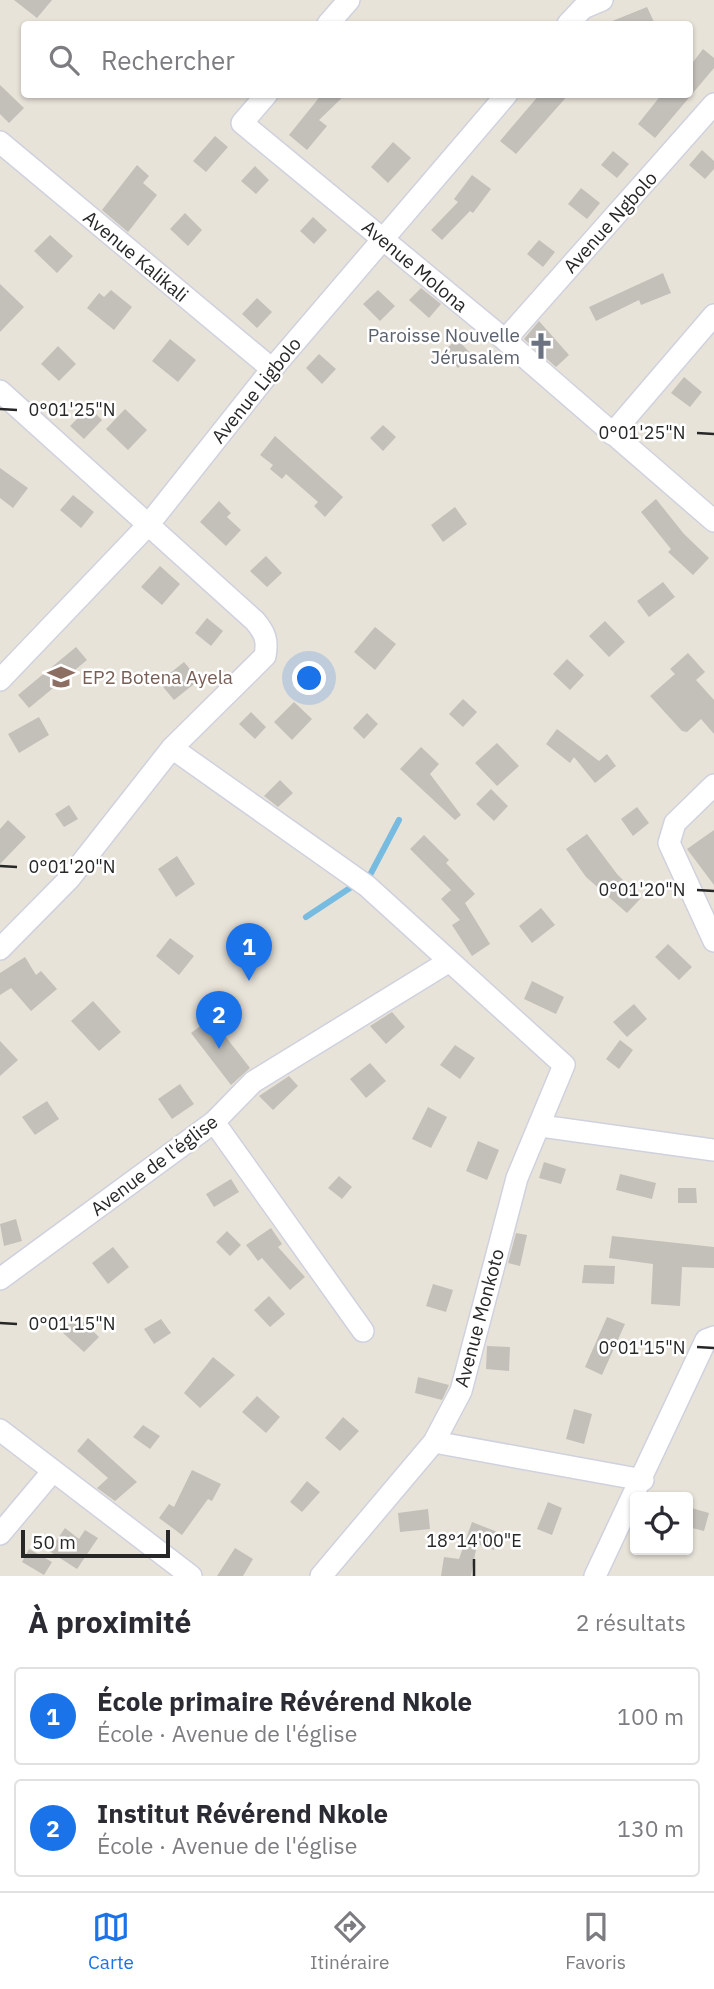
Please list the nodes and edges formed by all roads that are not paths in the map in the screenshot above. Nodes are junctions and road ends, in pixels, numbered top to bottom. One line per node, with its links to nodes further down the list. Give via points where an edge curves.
1 (349, 0): 3 (street)
2 (602, 0): 4 (street, via 583,8)
3 (331, 21)
4 (571, 21)
5 (264, 98): 9 (street, Avenue Molona, via 242,123)
6 (504, 98): 9 (street, Avenue Ligbolo)
7 (714, 104): 11 (street, Avenue Ngbolo)
8 (0, 142): 12 (street, Avenue Kalikali)
9 (382, 239): 11 (street, Avenue Molona); 12 (street, Avenue Ligbolo)
10 (714, 315): 14 (street)
11 (505, 340): 14 (street, Avenue Molona)
12 (272, 369): 16 (street, Avenue Ligbolo)
13 (0, 391): 16 (street)
14 (612, 434): 15 (street, Avenue Molona)
15 (714, 521)
16 (149, 524): 17 (street, Avenue Ligbolo); 18 (street, via 255,621 265,632 267,643 265,656)
17 (0, 680)
18 (172, 748): 21 (street, via 69,879); 22 (street, via 360,880)
19 (714, 785): 20 (street, via 675,822 669,843)
20 (714, 941)
21 (0, 949)
22 (448, 962): 23 (street, Avenue de l'église, via 253,1082); 24 (street, Avenue Monkoto, via 564,1065)
23 (214, 1122): 26 (street, Avenue de l'église); 27 (street)
24 (541, 1126): 25 (street); 30 (street, Avenue Monkoto, via 517,1178 461,1391)
25 (714, 1150)
26 (0, 1279)
27 (363, 1331)
28 (714, 1336): 32 (street, via 706,1340)
29 (0, 1430): 31 (street)
30 (434, 1442): 32 (street); 35 (street, Avenue Monkoto)
31 (53, 1471): 33 (street); 34 (street)
32 (642, 1480): 36 (street)
33 (0, 1534)
34 (191, 1576)
35 (321, 1576)
36 (595, 1576)

